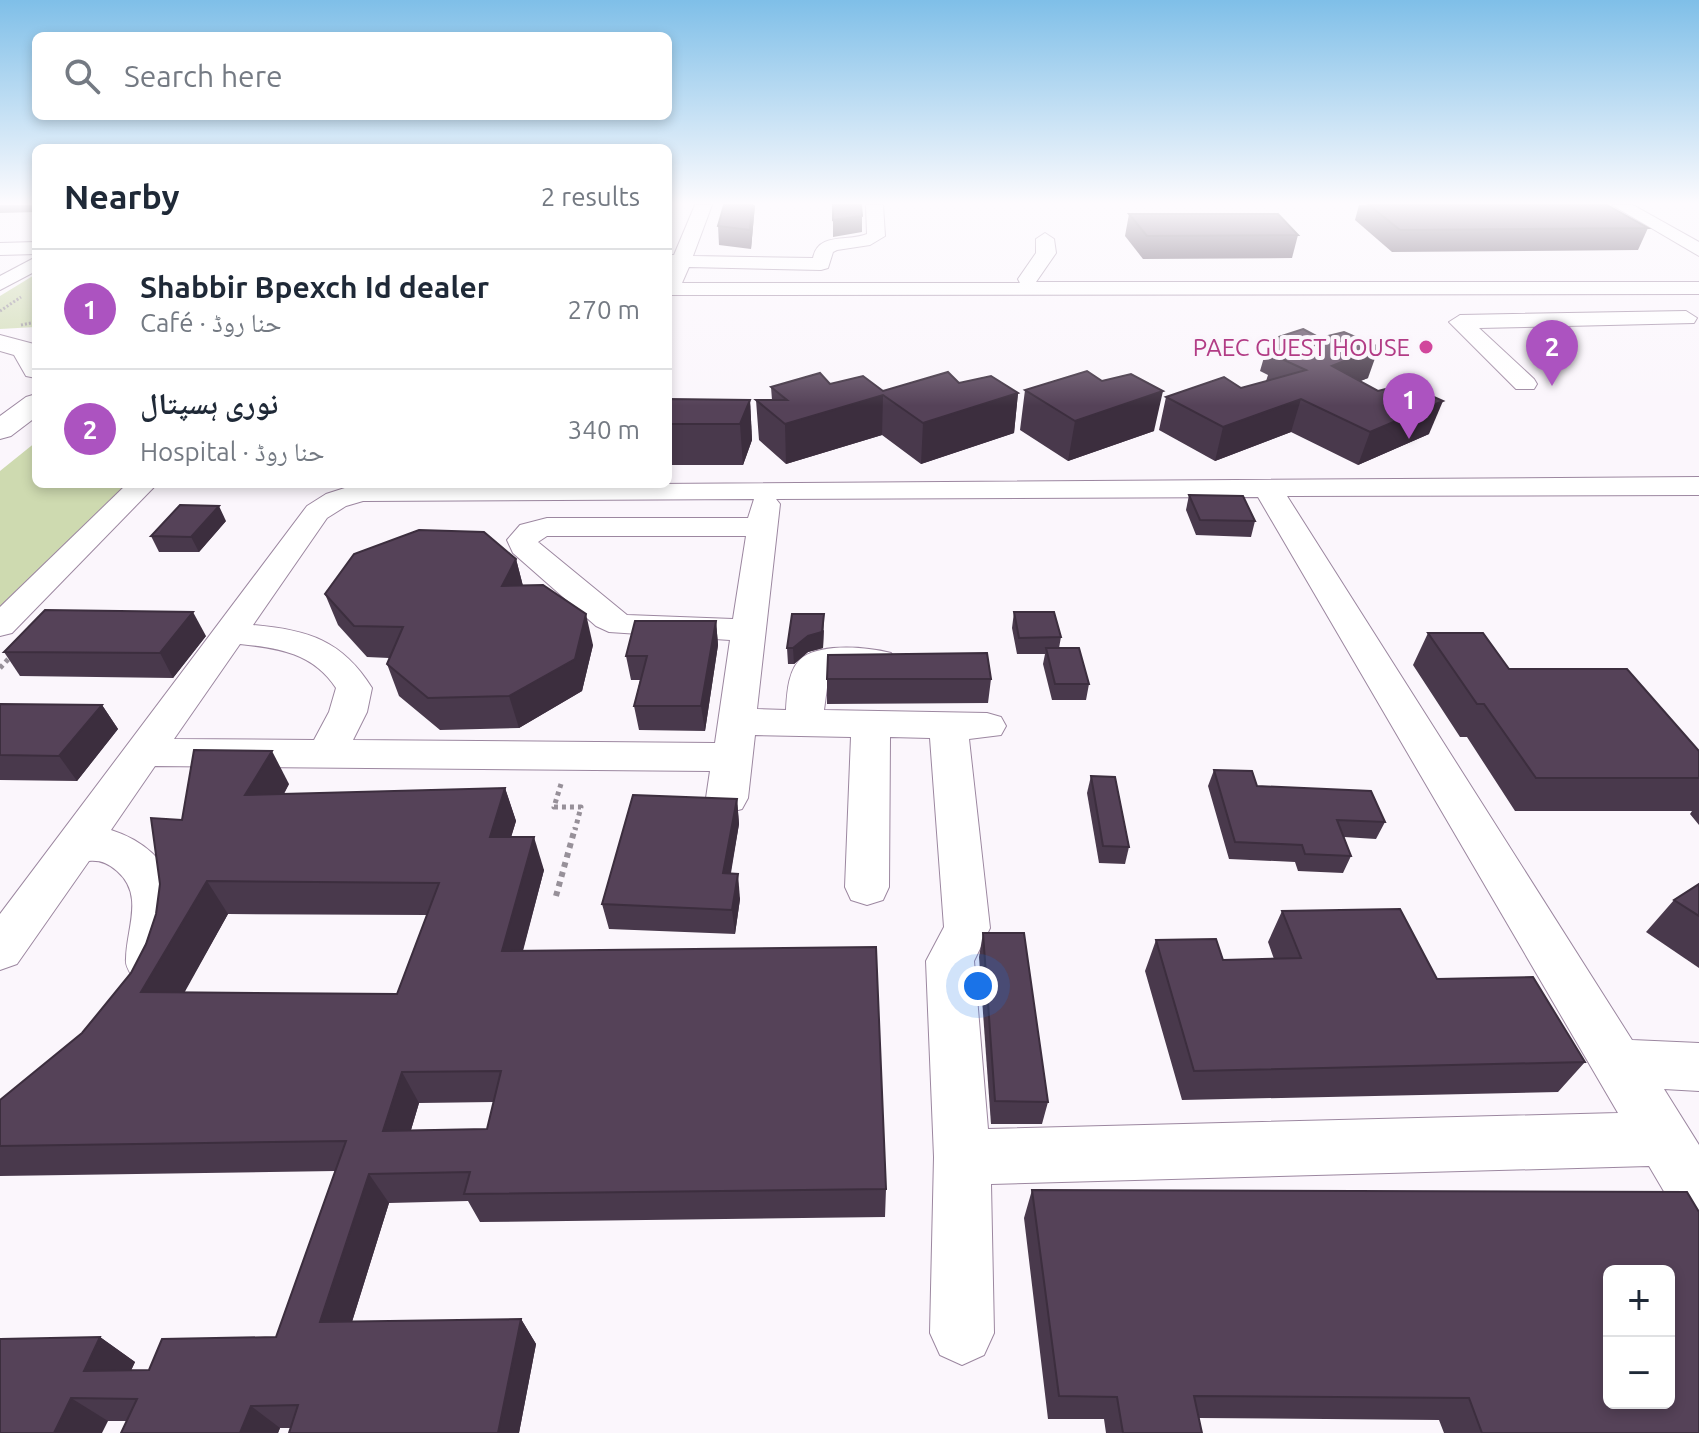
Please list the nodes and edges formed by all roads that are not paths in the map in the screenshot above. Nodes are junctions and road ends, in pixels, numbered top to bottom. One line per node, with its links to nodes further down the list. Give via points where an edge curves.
1 (21, 272): 8 (street)
2 (704, 272): 4 (street)
3 (1033, 272): 6 (street)
4 (672, 274): 7 (street)
5 (1699, 277): 6 (street)
6 (1028, 279): 7 (street)
7 (985, 283): 9 (street)
8 (0, 284)
9 (1638, 288): 10 (street); 12 (street)
10 (1699, 288)
11 (1613, 320): 12 (street); 15 (street, via 1637,338); 19 (street, via 1460,322)
12 (1692, 320)
13 (32, 329): 14 (main road)
14 (0, 331)
15 (1699, 337)
16 (0, 343): 17 (main road, via 25,350)
17 (32, 363)
18 (32, 374): 20 (main road)
19 (1525, 384)
20 (0, 399)
21 (32, 406): 22 (main road)
22 (0, 430)
23 (1699, 486): 26 (street)
24 (139, 488): 28 (street)
25 (767, 489): 26 (street); 27 (street); 30 (street, via 361,492 317,512)
26 (1268, 489): 42 (street)
27 (762, 527): 29 (street); 29 (street, via 547,527 522,540 596,609 621,625)
28 (0, 626)
29 (749, 630): 34 (street)
30 (229, 633): 35 (street); 36 (street, via 288,639 320,650 344,669 354,688)
31 (909, 661): 32 (street, via 814,665 807,675)
32 (804, 723): 33 (street); 34 (street)
33 (871, 723): 39 (street); 45 (street, via 968,726 967,928 950,961)
34 (735, 739): 36 (street); 37 (street)
35 (143, 752): 36 (street); 38 (street)
36 (326, 754)
37 (727, 798)
38 (75, 845): 40 (street); 41 (street, via 111,845 136,863 156,888 157,922 147,969)
39 (867, 887)
40 (0, 950)
41 (127, 1002)
42 (1618, 1063): 43 (street); 44 (street)
43 (1699, 1067)
44 (1663, 1139): 45 (street); 46 (street)
45 (962, 1157): 47 (street)
46 (1699, 1197)
47 (962, 1333)

